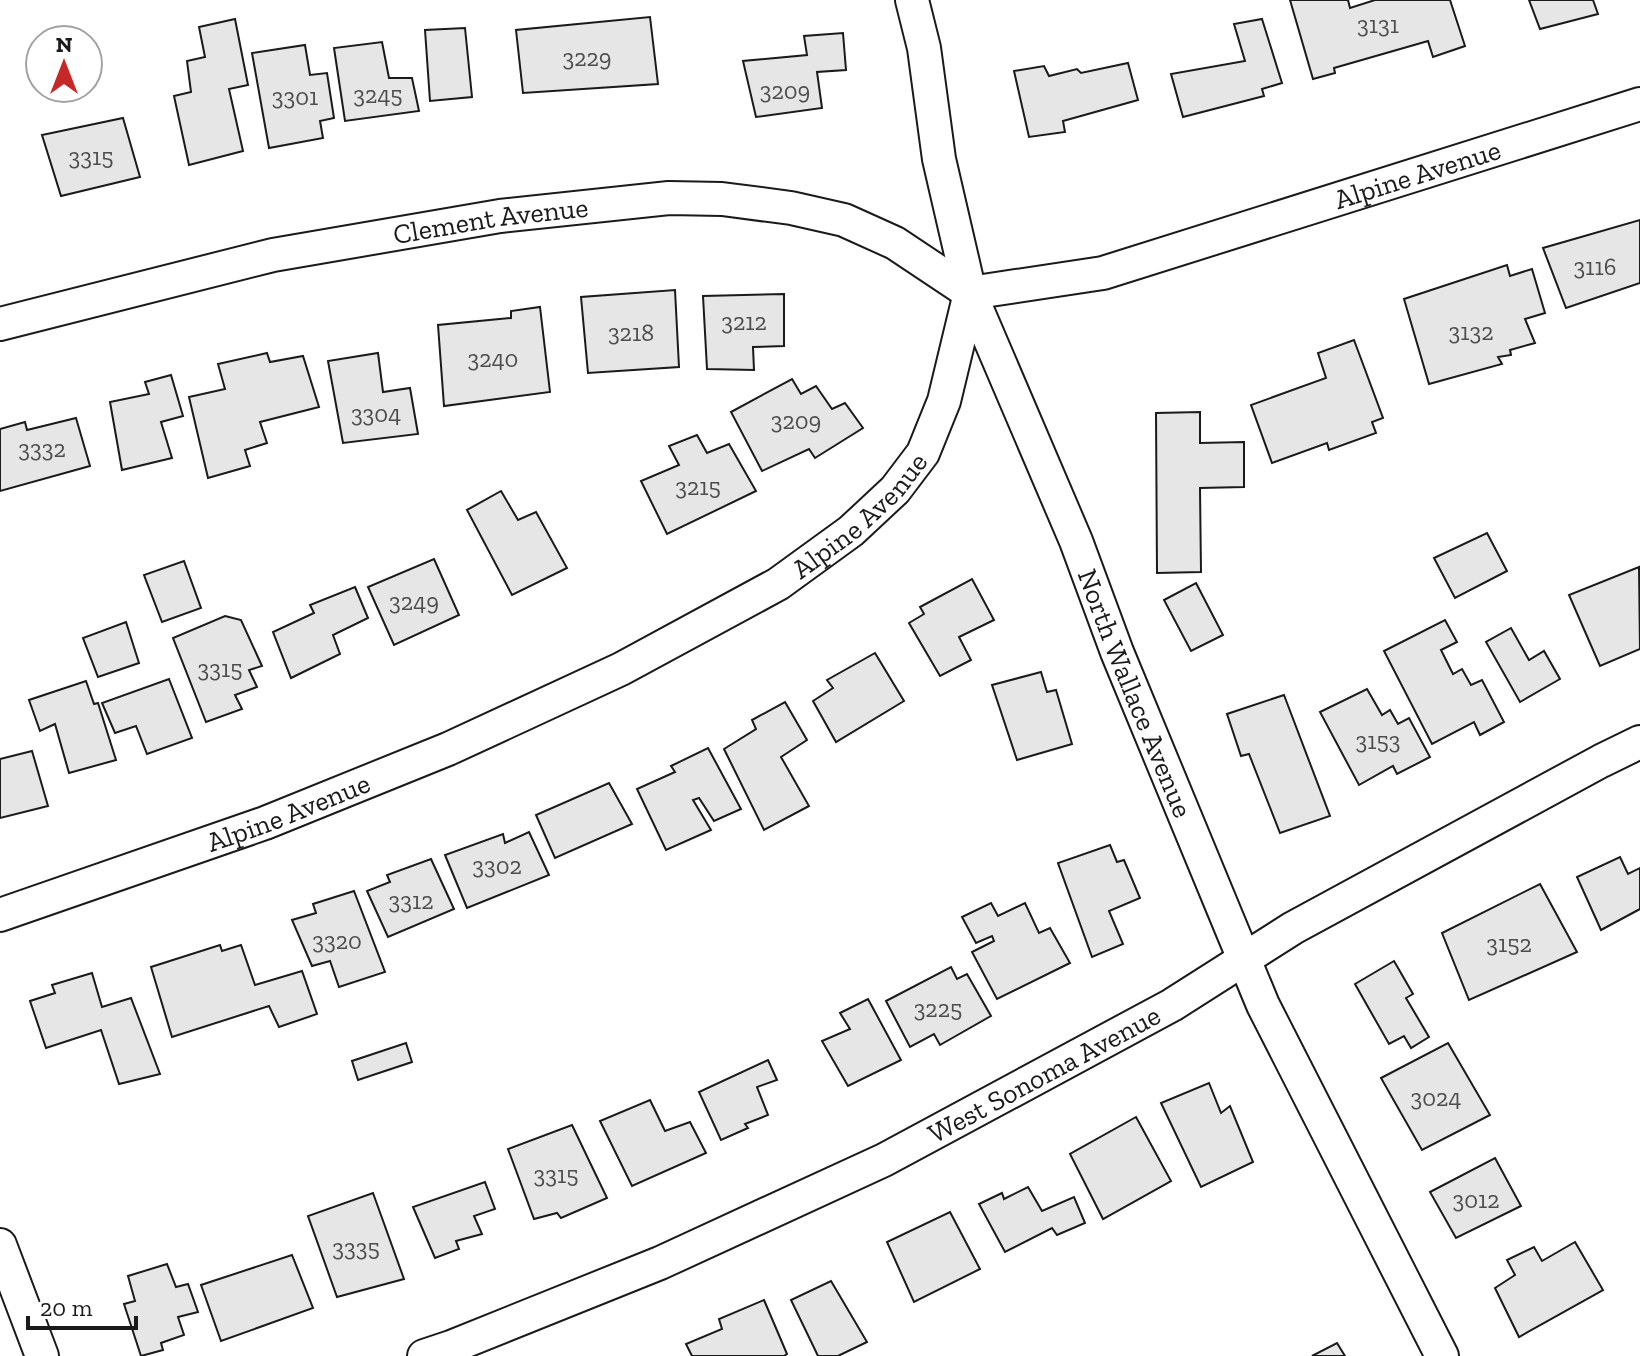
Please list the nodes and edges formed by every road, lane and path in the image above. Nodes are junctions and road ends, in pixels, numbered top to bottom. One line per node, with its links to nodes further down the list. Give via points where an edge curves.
1 (912, 0): 3 (street, North Wallace Avenue, via 939,159)
2 (1640, 104): 3 (street, Alpine Avenue, via 1103,273)
3 (970, 293): 4 (street, Clement Avenue, via 895,243 844,220 722,199 669,198 500,216 273,255); 6 (street, Alpine Avenue, via 944,401 923,453 895,490 851,531 778,584 621,669 448,749 265,823); 7 (street, North Wallace Avenue)
4 (0, 324)
5 (1640, 742): 7 (street, West Sonoma Avenue, via 1293,928)
6 (0, 915)
7 (1244, 960): 10 (street, West Sonoma Avenue, via 1172,1005 884,1160 660,1263); 11 (street, North Wallace Avenue)
8 (0, 1245): 9 (street)
9 (42, 1356)
10 (424, 1356)
11 (1442, 1356)

